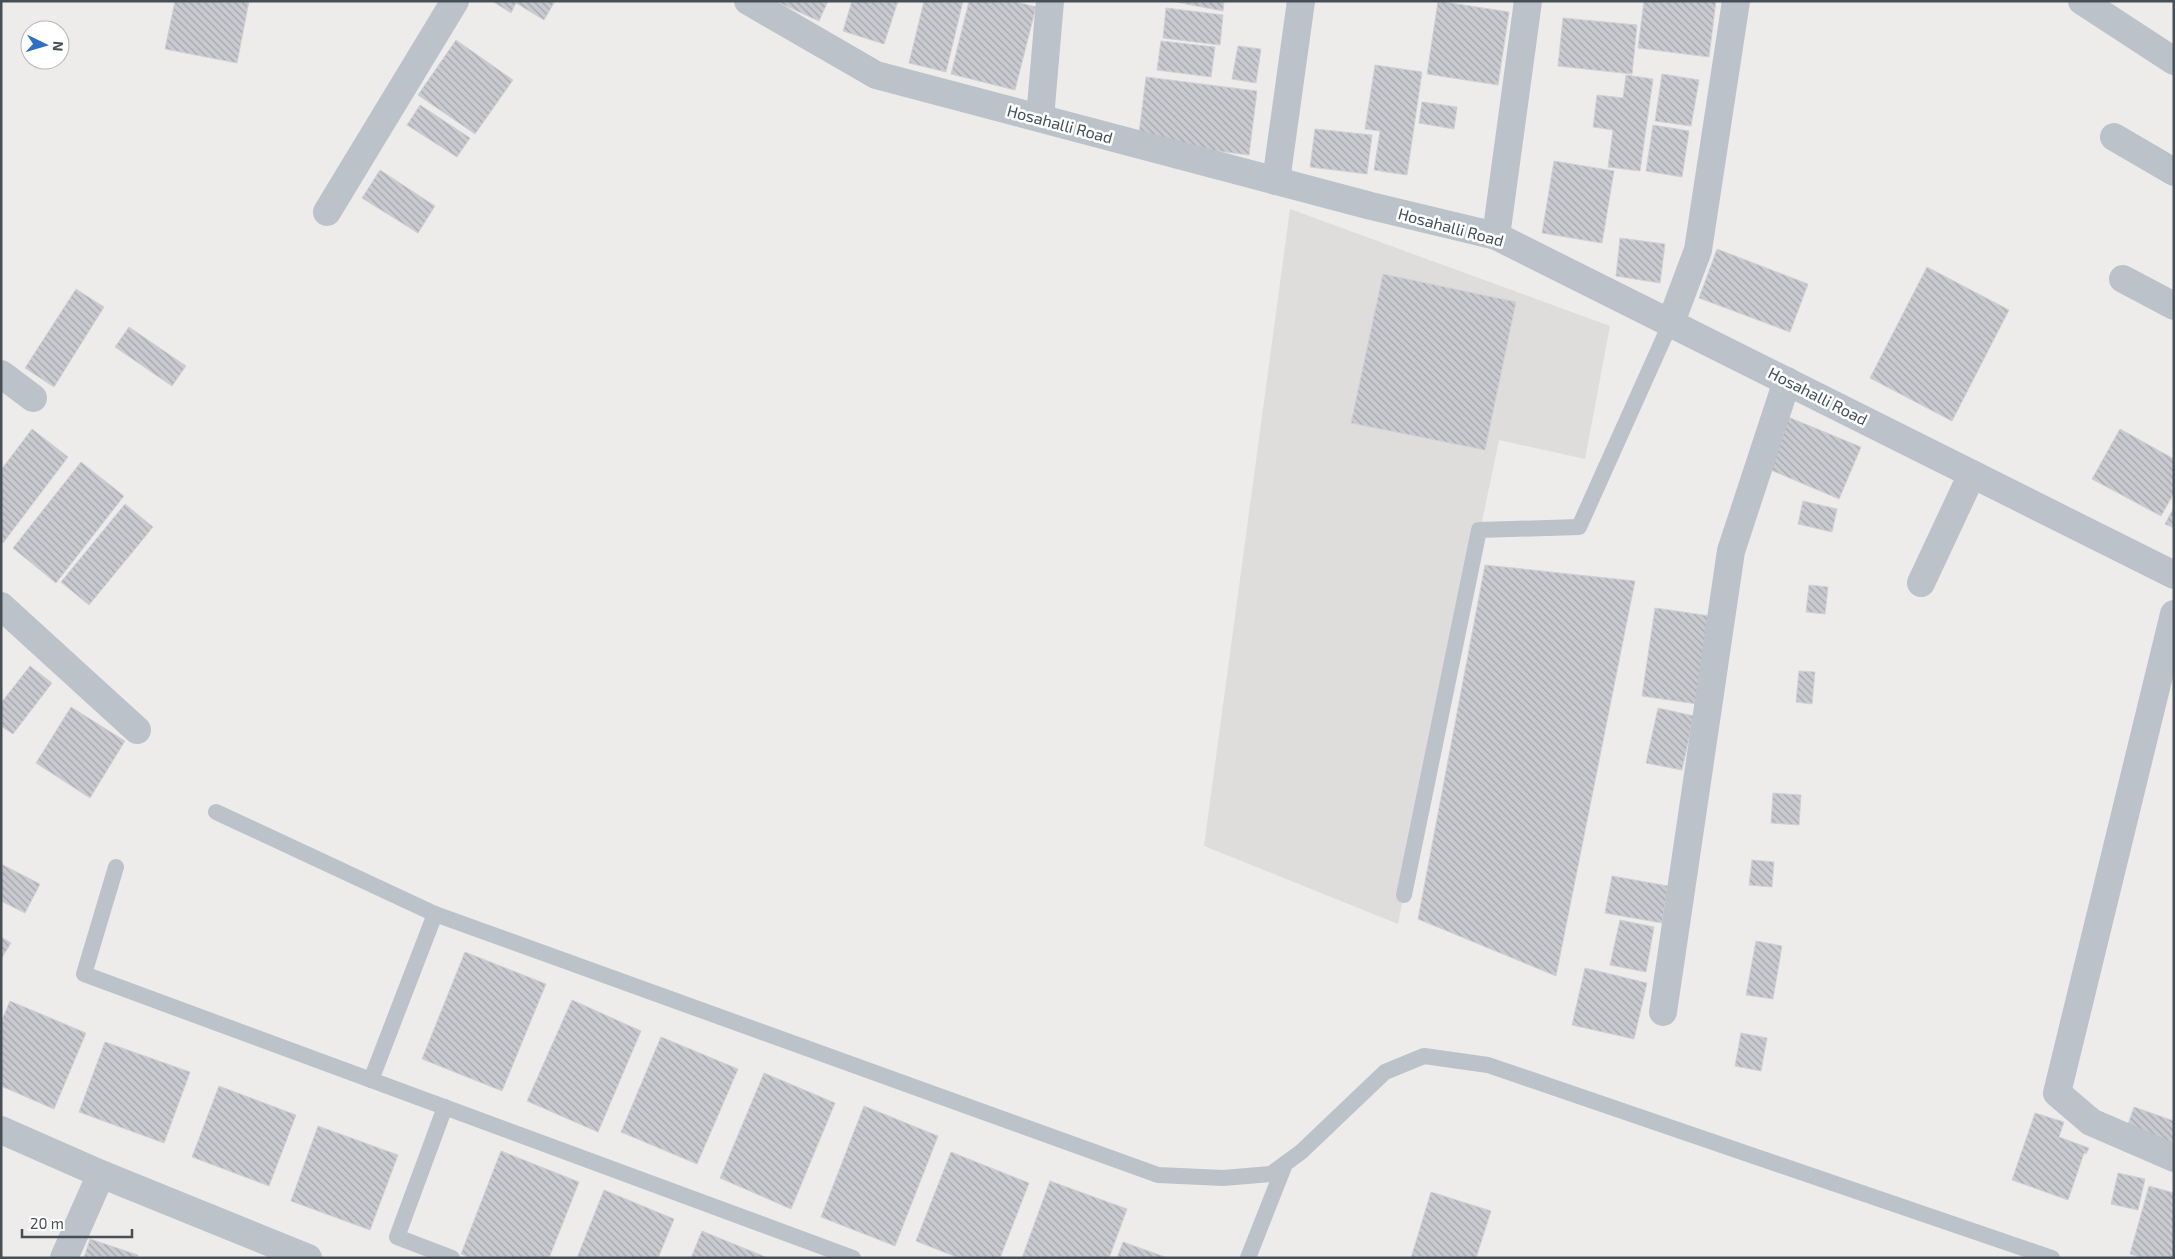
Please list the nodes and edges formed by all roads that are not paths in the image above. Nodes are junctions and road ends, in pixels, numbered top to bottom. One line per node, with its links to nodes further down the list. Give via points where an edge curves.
1 (455, 1): 13 (street)
2 (748, 1): 9 (street, Hosahalli Road, via 876,75)
3 (1050, 1): 9 (street)
4 (1302, 1): 12 (street)
5 (1528, 1): 14 (street)
6 (1736, 1): 17 (street, via 1698,250)
7 (2082, 1): 8 (street)
8 (2174, 61)
9 (1040, 118): 12 (street, Hosahalli Road)
10 (2114, 137): 11 (street)
11 (2174, 172)
12 (1276, 180): 14 (street, Hosahalli Road)
13 (327, 212)
14 (1496, 236): 17 (street, Hosahalli Road)
15 (2124, 279): 16 (street)
16 (2174, 306)
17 (1671, 322): 19 (street, Hosahalli Road); 29 (lane, via 1579,527 1479,530)
18 (1, 374): 20 (street)
19 (1787, 381): 21 (street, Hosahalli Road); 31 (street, via 1732,551)
20 (33, 398)
21 (1972, 474): 22 (street, Hosahalli Road); 23 (street)
22 (2174, 575)
23 (1921, 583)
24 (1, 606): 26 (street)
25 (2174, 614): 35 (street, via 2056,1093 2091,1122)
26 (137, 730)
27 (216, 812): 30 (lane)
28 (116, 867): 32 (lane, via 84,974)
29 (1404, 895)
30 (435, 914): 32 (lane); 36 (lane, via 1158,1175 1223,1178 1271,1174)
31 (1663, 1012)
32 (371, 1080): 33 (lane)
33 (445, 1108): 40 (lane, via 397,1237); 41 (lane)
34 (1, 1130): 37 (street)
35 (2174, 1158)
36 (1285, 1164): 42 (lane); 43 (lane, via 1385,1072 1424,1056 1488,1065)
37 (101, 1174): 38 (street); 39 (street)
38 (64, 1258)
39 (308, 1258)
40 (452, 1258)
41 (853, 1258)
42 (1248, 1258)
43 (2052, 1258)

